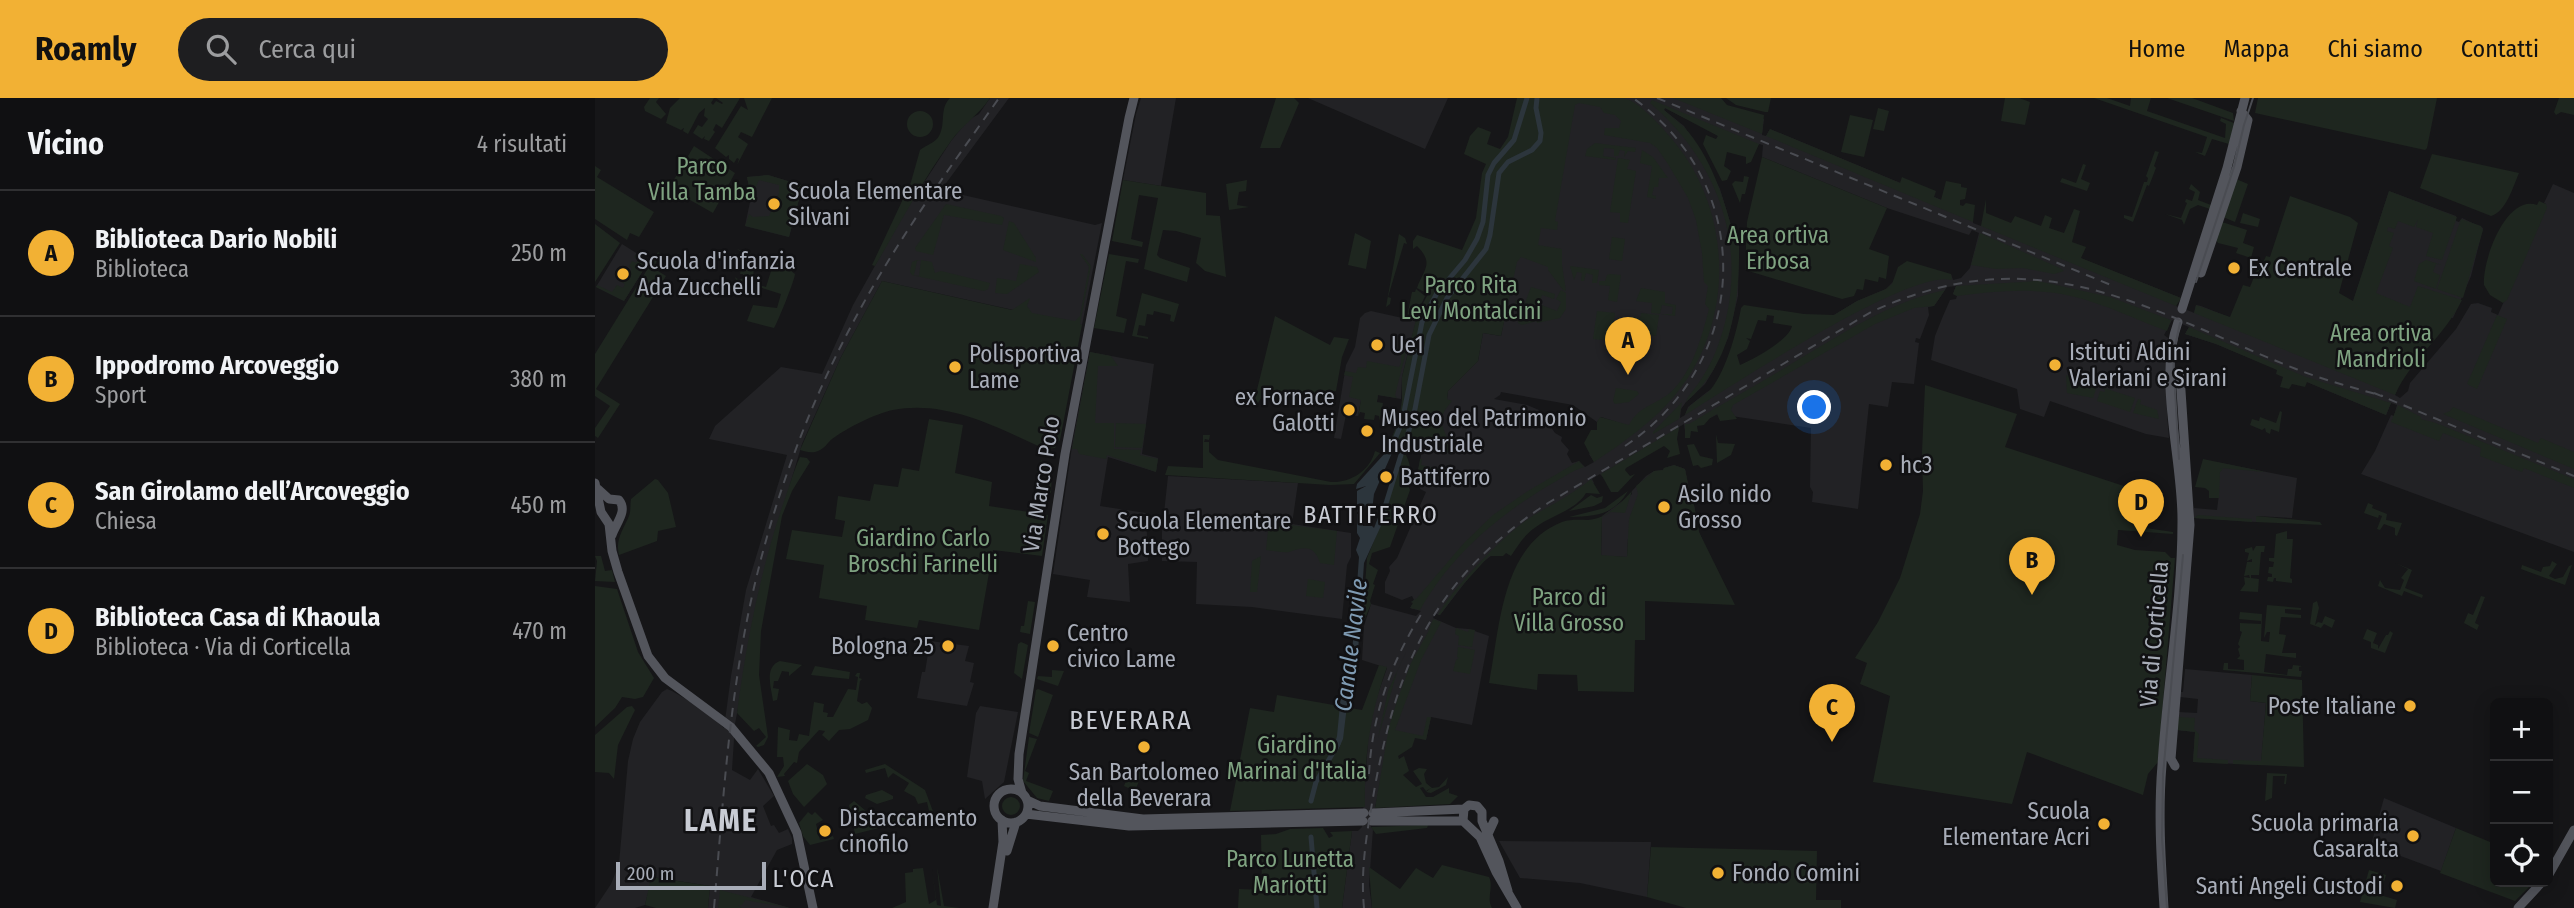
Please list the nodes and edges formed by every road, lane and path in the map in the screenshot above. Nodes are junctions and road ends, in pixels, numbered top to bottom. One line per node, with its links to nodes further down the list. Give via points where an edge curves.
1 (1135, 98): 13 (main road, Via Marco Polo, via 1067,438)
2 (2245, 98): 3 (main road, via 2236,170)
3 (2205, 248): 4 (main road); 5 (main road)
4 (2201, 274)
5 (2182, 309)
6 (2178, 322): 34 (main road, Via di Corticella, via 2170,357 2182,520 2161,777)
7 (2180, 376): 14 (main road, Via di Corticella, via 2190,526 2171,759)
8 (595, 484): 9 (main road)
9 (605, 502): 10 (main road, via 617,499 622,504); 11 (main road, via 602,514)
10 (619, 518): 11 (main road); 12 (main road)
11 (608, 519): 12 (main road)
12 (611, 537): 30 (main road, via 618,572 652,663 734,730 774,781 797,833)
13 (1019, 754): 15 (main road, Via Marco Polo); 16 (main road, Via Marco Polo, via 1018,779)
14 (2175, 766)
15 (1006, 790): 16 (main road, via 1014,789); 20 (main road, via 994,804)
16 (1025, 797): 18 (main road); 19 (main road, via 1040,806 1143,819)
17 (1464, 809): 19 (main road); 21 (main road, via 1479,807); 24 (main road)
18 (1026, 814): 19 (main road, via 1120,826); 23 (main road)
19 (1368, 817): 24 (main road)
20 (1002, 820): 23 (main road); 31 (main road)
21 (1482, 821): 24 (main road, via 1475,826); 26 (main road)
22 (1494, 821): 26 (main road)
23 (1016, 822): 32 (main road, via 1009,839)
24 (1466, 823): 29 (main road, via 1482,841)
25 (2574, 830): 27 (main road)
26 (1488, 834): 29 (main road)
27 (2553, 867)
28 (2537, 887): 35 (main road)
29 (1508, 891): 33 (main road)
30 (813, 908)
31 (993, 908)
32 (999, 908)
33 (1517, 908)
34 (2164, 908)
35 (2518, 908)

